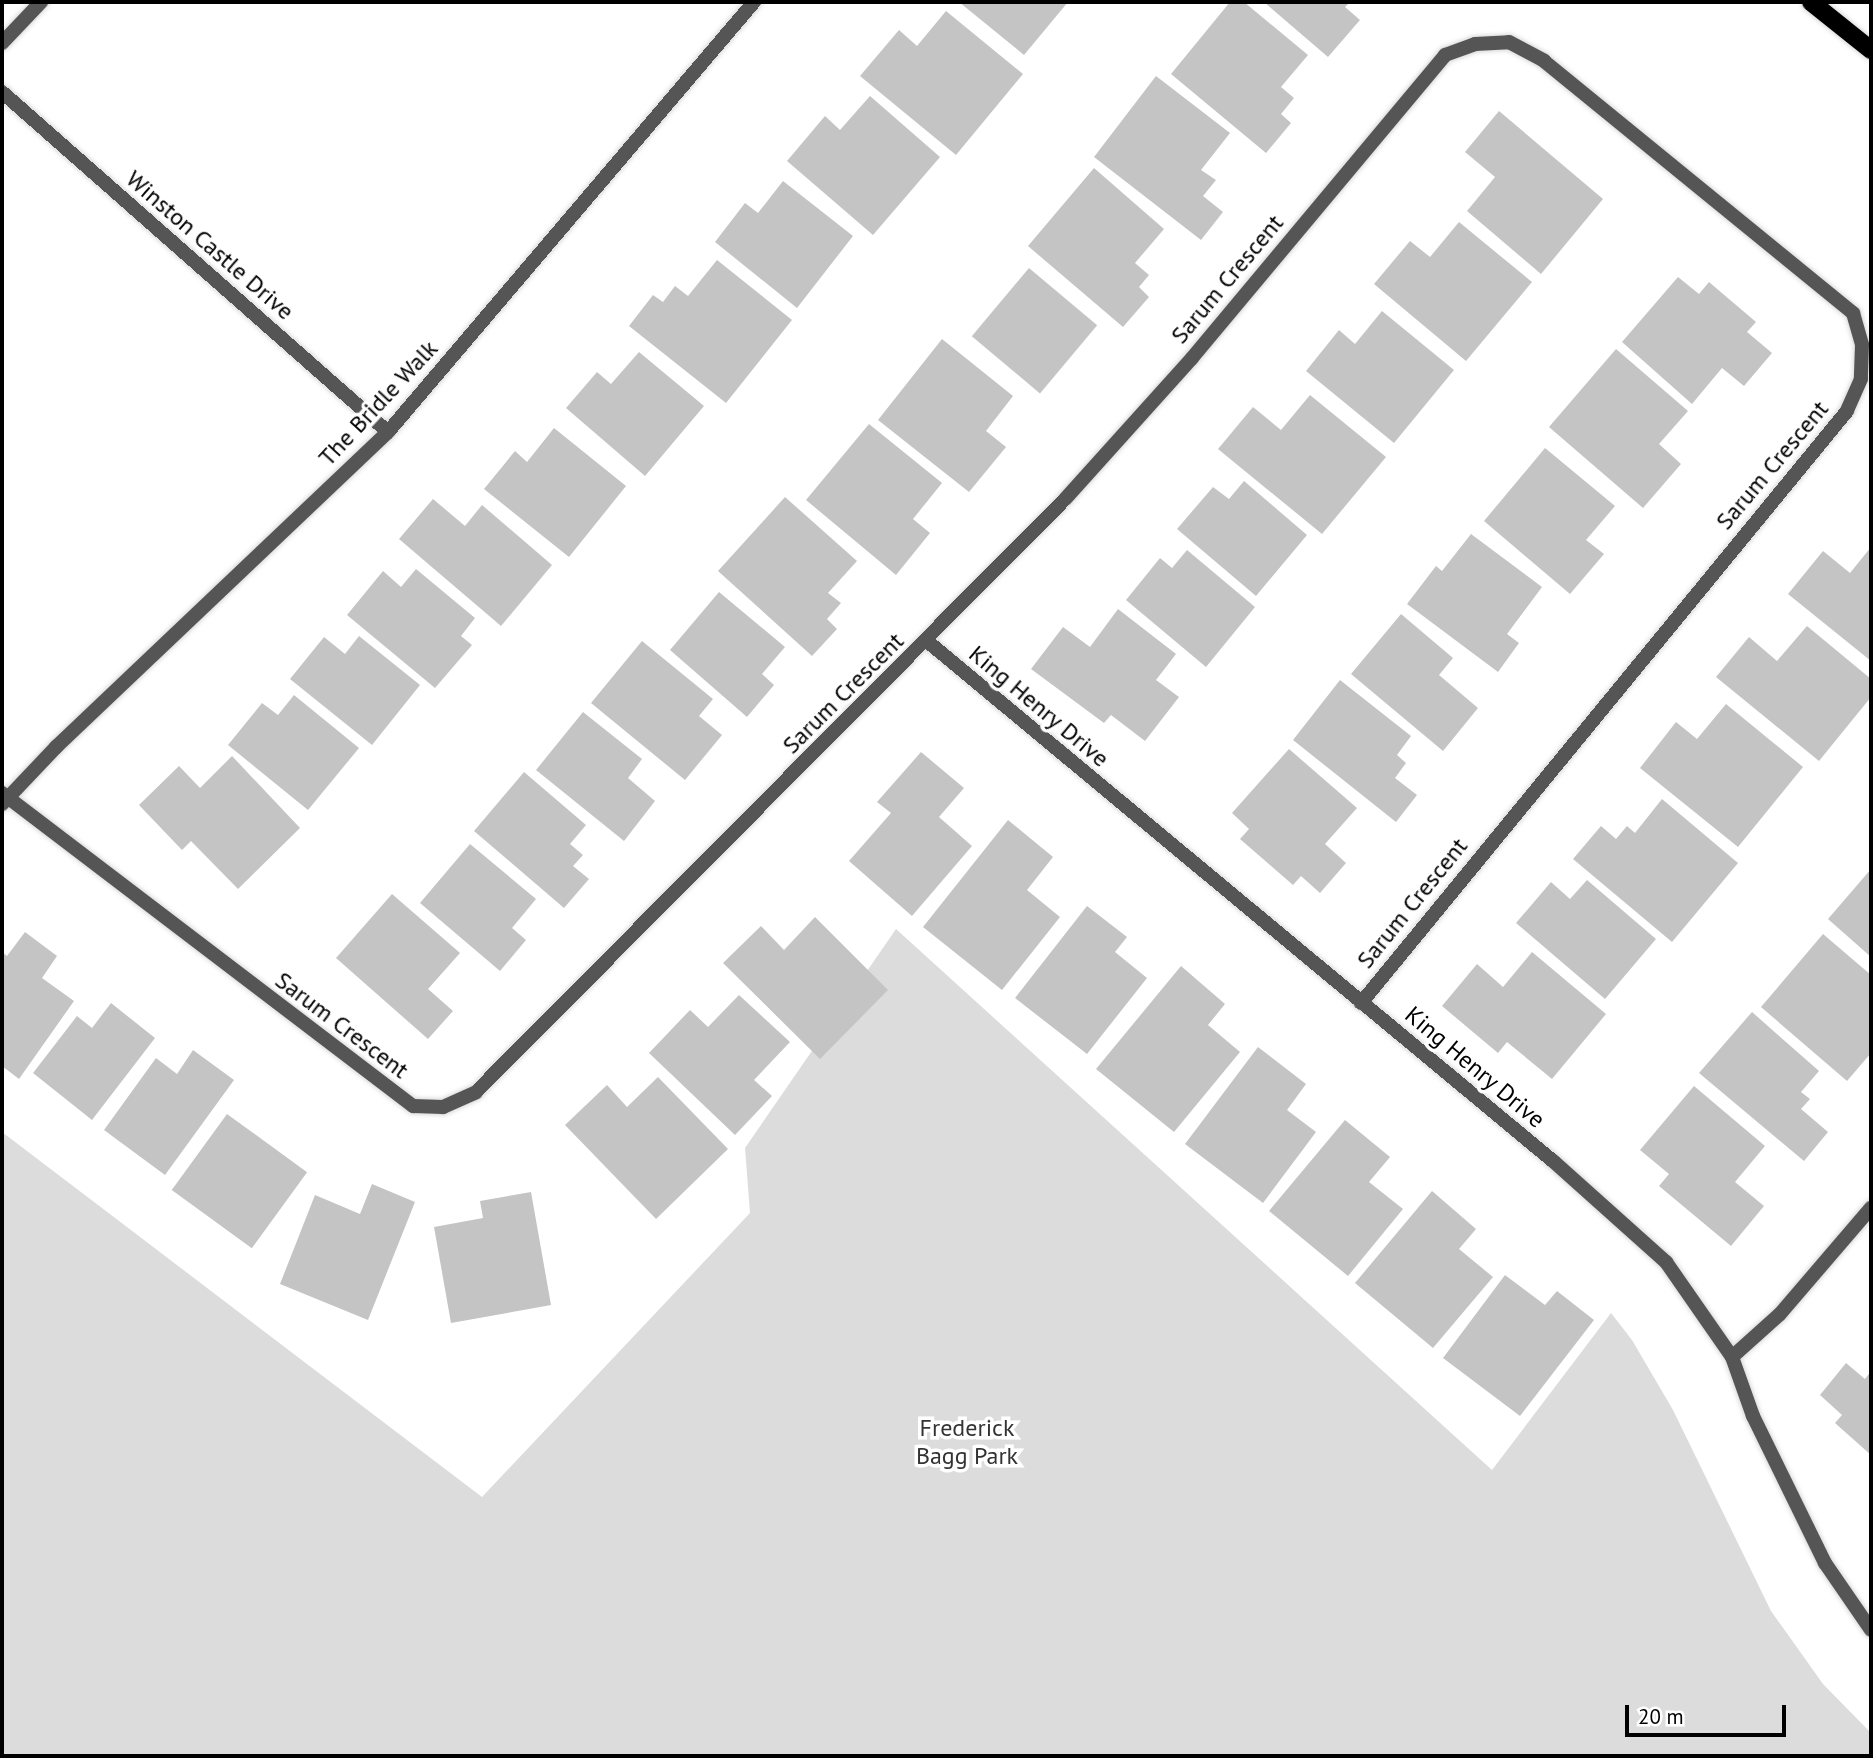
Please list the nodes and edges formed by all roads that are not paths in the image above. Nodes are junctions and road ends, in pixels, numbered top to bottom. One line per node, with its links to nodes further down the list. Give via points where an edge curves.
1 (41, 2): 4 (street)
2 (754, 2): 7 (street, The Bridle Walk)
3 (1811, 2): 5 (main road)
4 (2, 43)
5 (1871, 50)
6 (2, 92): 7 (street, Winston Castle Drive)
7 (388, 432): 9 (street, The Bridle Walk)
8 (927, 641): 9 (street, Sarum Crescent, via 476,1091 443,1107 413,1106 386,1088); 10 (street, King Henry Drive); 10 (street, Sarum Crescent, via 1066,498 1192,358 1445,55 1475,44 1509,42 1544,61 1833,294 1853,313 1862,345 1861,379 1847,411)
9 (4, 798)
10 (1361, 1003): 12 (street, King Henry Drive, via 1637,1234 1691,1293)
11 (1871, 1208): 12 (street, via 1780,1314)
12 (1732, 1357): 13 (street, King Henry Drive, via 1754,1416 1825,1563)
13 (1871, 1630)

